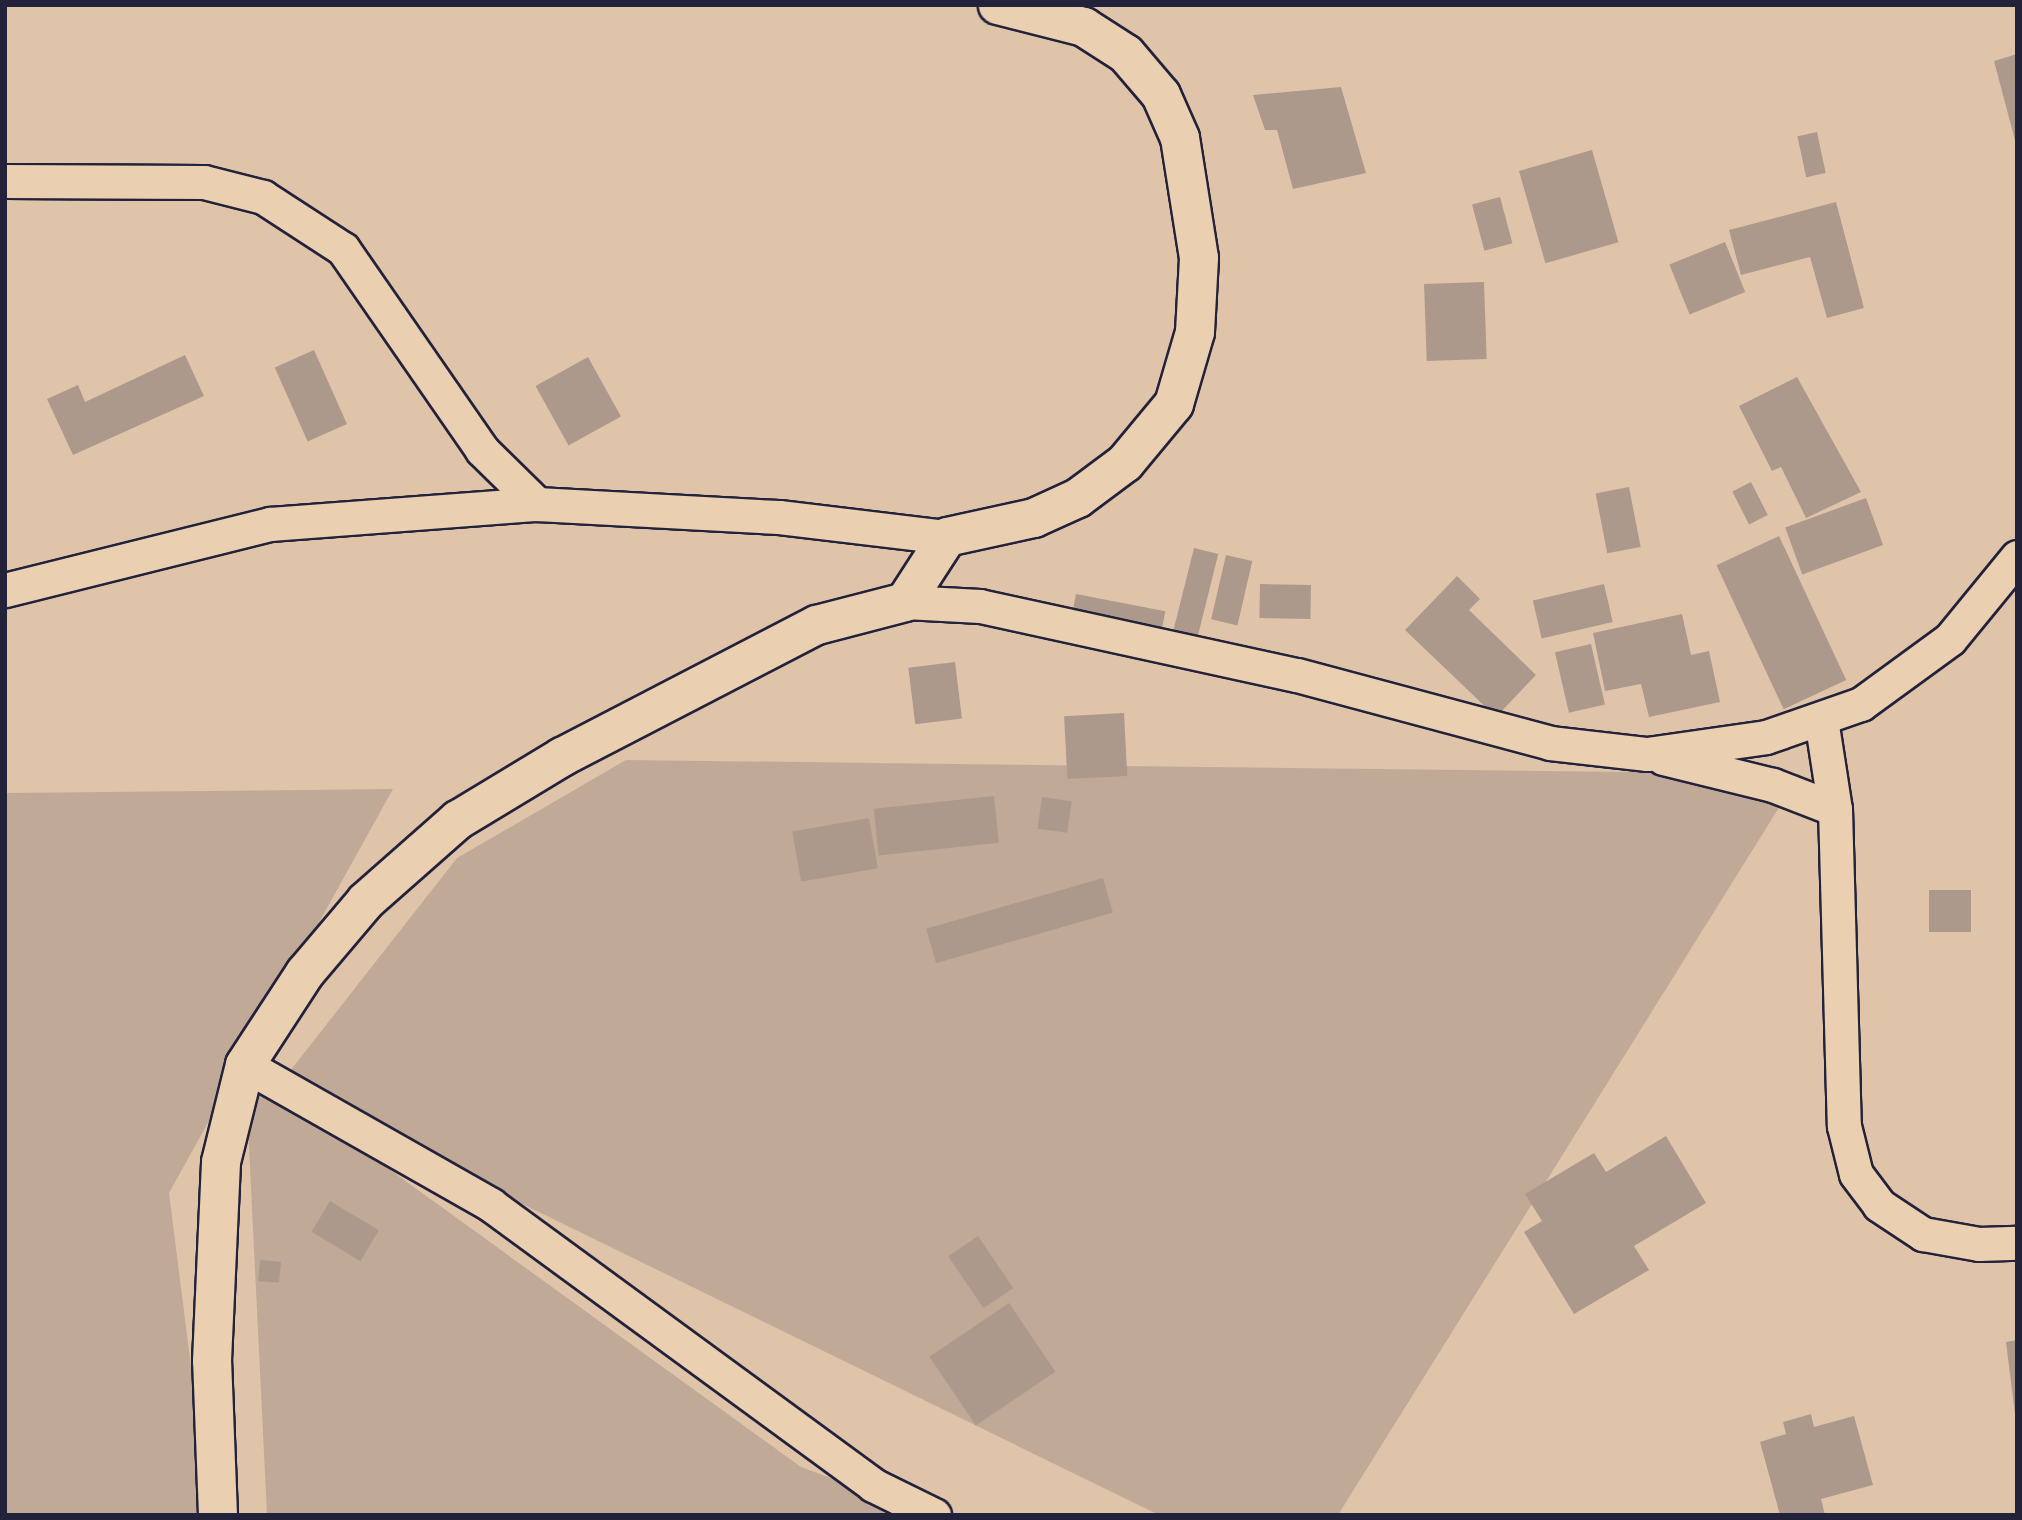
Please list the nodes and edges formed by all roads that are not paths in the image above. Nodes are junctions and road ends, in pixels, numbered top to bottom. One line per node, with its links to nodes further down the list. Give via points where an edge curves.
1 (998, 5): 4 (street, via 1034,9 1084,27 1126,54 1161,95 1194,192 1195,332 1174,404 1125,463 1078,498 1034,518)
2 (5, 181): 3 (street, via 204,182 263,197 343,248 482,450)
3 (537, 504): 4 (street, via 779,517); 6 (street, via 270,524)
4 (947, 537): 7 (street)
5 (2017, 557): 8 (street, via 1950,639 1861,705)
6 (5, 590)
7 (905, 602): 9 (street, via 979,606 1297,675 1550,743); 11 (street, via 817,625 562,757 458,820 366,901 305,973)
8 (1821, 719): 9 (street, via 1766,737); 10 (street)
9 (1647, 754): 10 (street, via 1773,785)
10 (1835, 809): 12 (street, via 1843,1126 1856,1174 1879,1205 1923,1234 1979,1244)
11 (245, 1065): 13 (street, via 221,1163 212,1361); 14 (street, via 491,1205 873,1485)
12 (2017, 1243)
13 (218, 1515)
14 (934, 1515)

